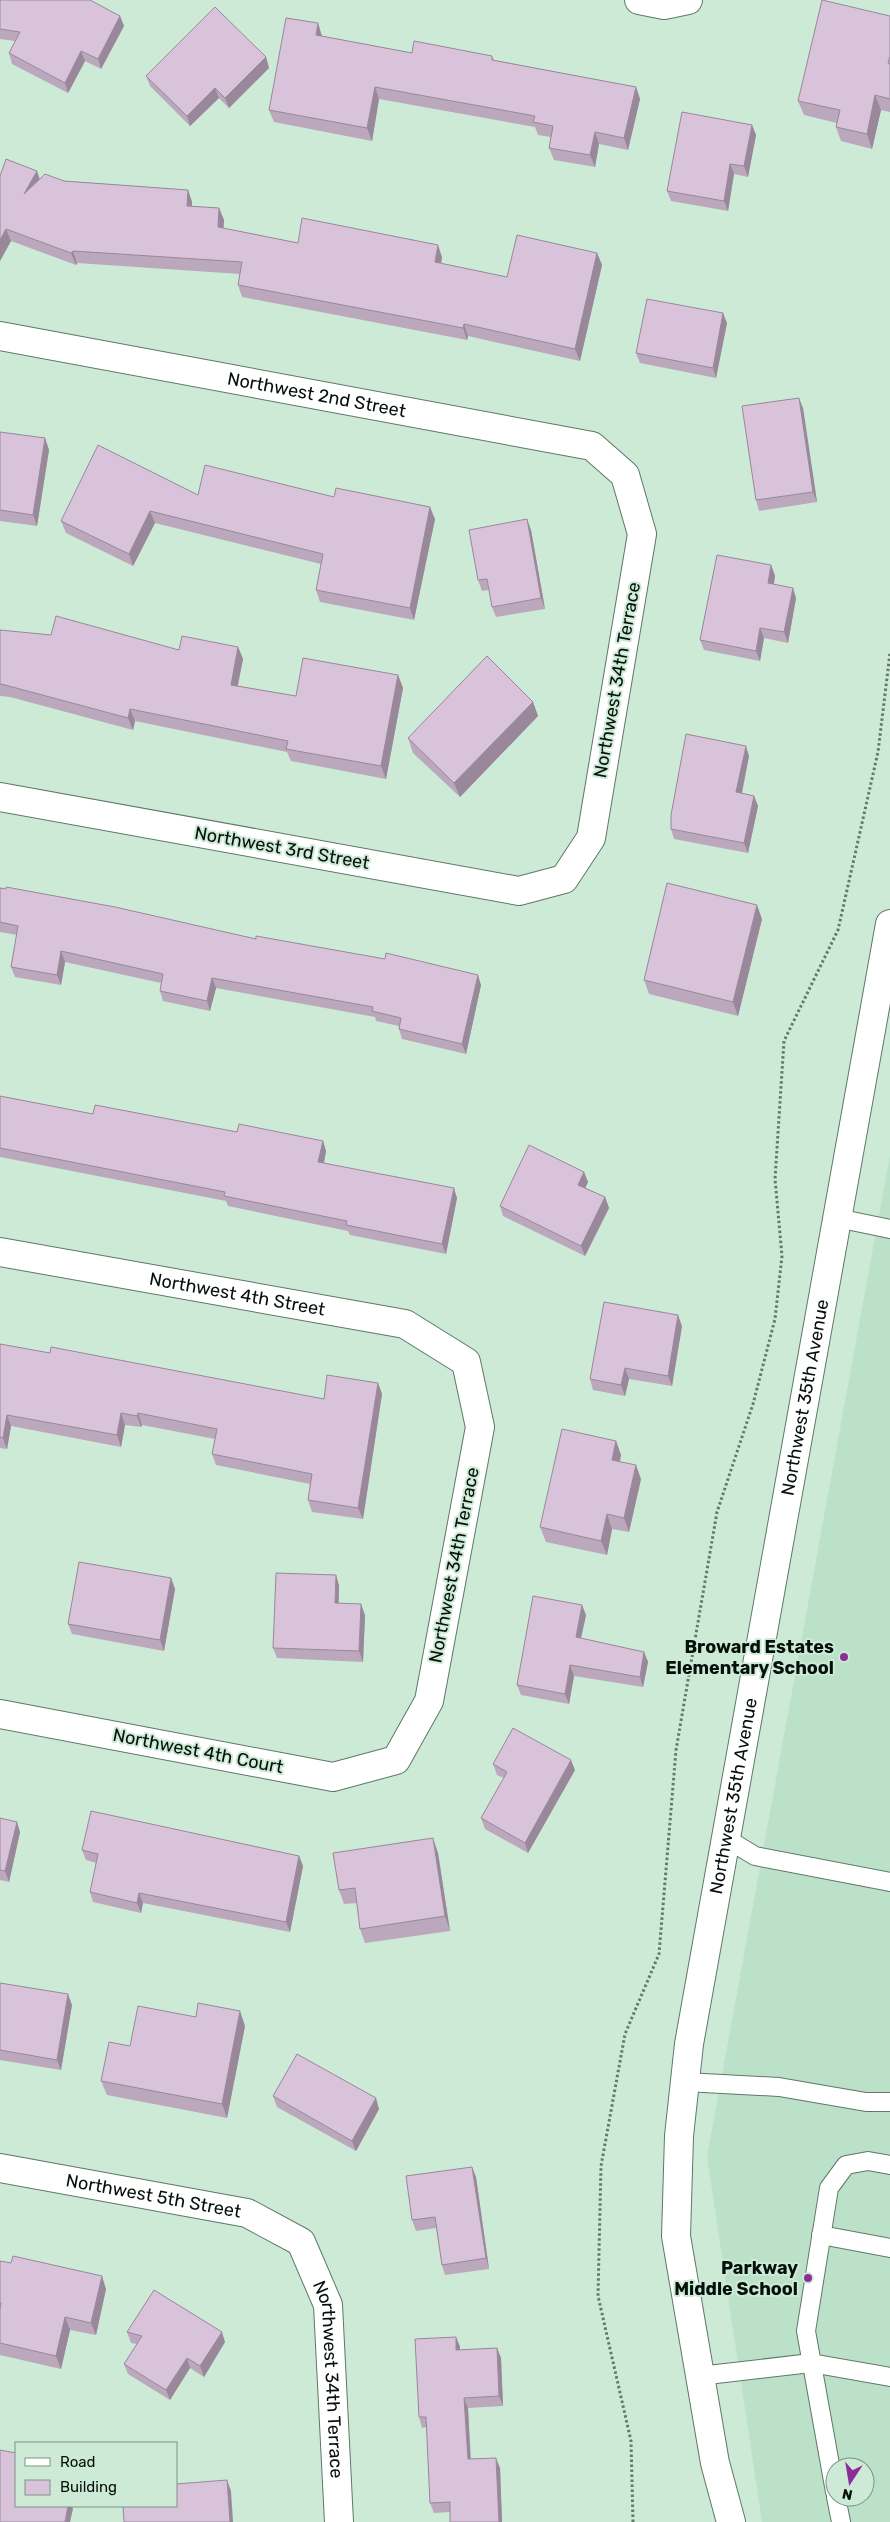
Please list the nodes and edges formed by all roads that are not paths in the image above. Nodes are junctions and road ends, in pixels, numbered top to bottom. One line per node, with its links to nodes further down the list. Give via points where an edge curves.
1 (639, 0): 2 (street, via 664,4)
2 (688, 0)
3 (0, 336): 4 (street, Northwest 2nd Street, via 592,446)
4 (625, 475): 6 (street, Northwest 34th Terrace, via 642,534 591,838)
5 (0, 797): 6 (street, Northwest 3rd Street, via 519,891)
6 (564, 878)
7 (890, 926): 8 (street, Northwest 35th Avenue)
8 (837, 1218): 9 (lane); 14 (street, Northwest 35th Avenue)
9 (890, 1228)
10 (0, 1252): 11 (street, Northwest 4th Street, via 405,1324)
11 (466, 1362): 13 (street, Northwest 34th Terrace, via 480,1427 429,1701)
12 (0, 1714): 13 (street, Northwest 4th Court, via 333,1777)
13 (396, 1760)
14 (726, 1839): 15 (lane, via 755,1856); 16 (street, Northwest 35th Avenue)
15 (890, 1882)
16 (685, 2082): 17 (lane, via 779,2087 866,2102); 24 (street, Northwest 35th Avenue, via 679,2136 676,2236)
17 (890, 2102)
18 (890, 2165): 20 (lane, via 868,2161 846,2165 829,2188)
19 (0, 2168): 21 (street, Northwest 5th Street, via 247,2213)
20 (821, 2235): 22 (lane); 23 (lane, via 806,2331)
21 (301, 2242): 28 (street, Northwest 34th Terrace, via 328,2305)
22 (890, 2248)
23 (810, 2363): 24 (lane); 25 (lane); 26 (lane)
24 (699, 2376): 29 (street, Northwest 35th Avenue, via 715,2463)
25 (890, 2377)
26 (828, 2457)
27 (838, 2507): 30 (lane)
28 (339, 2522)
29 (731, 2522)
30 (841, 2522)

